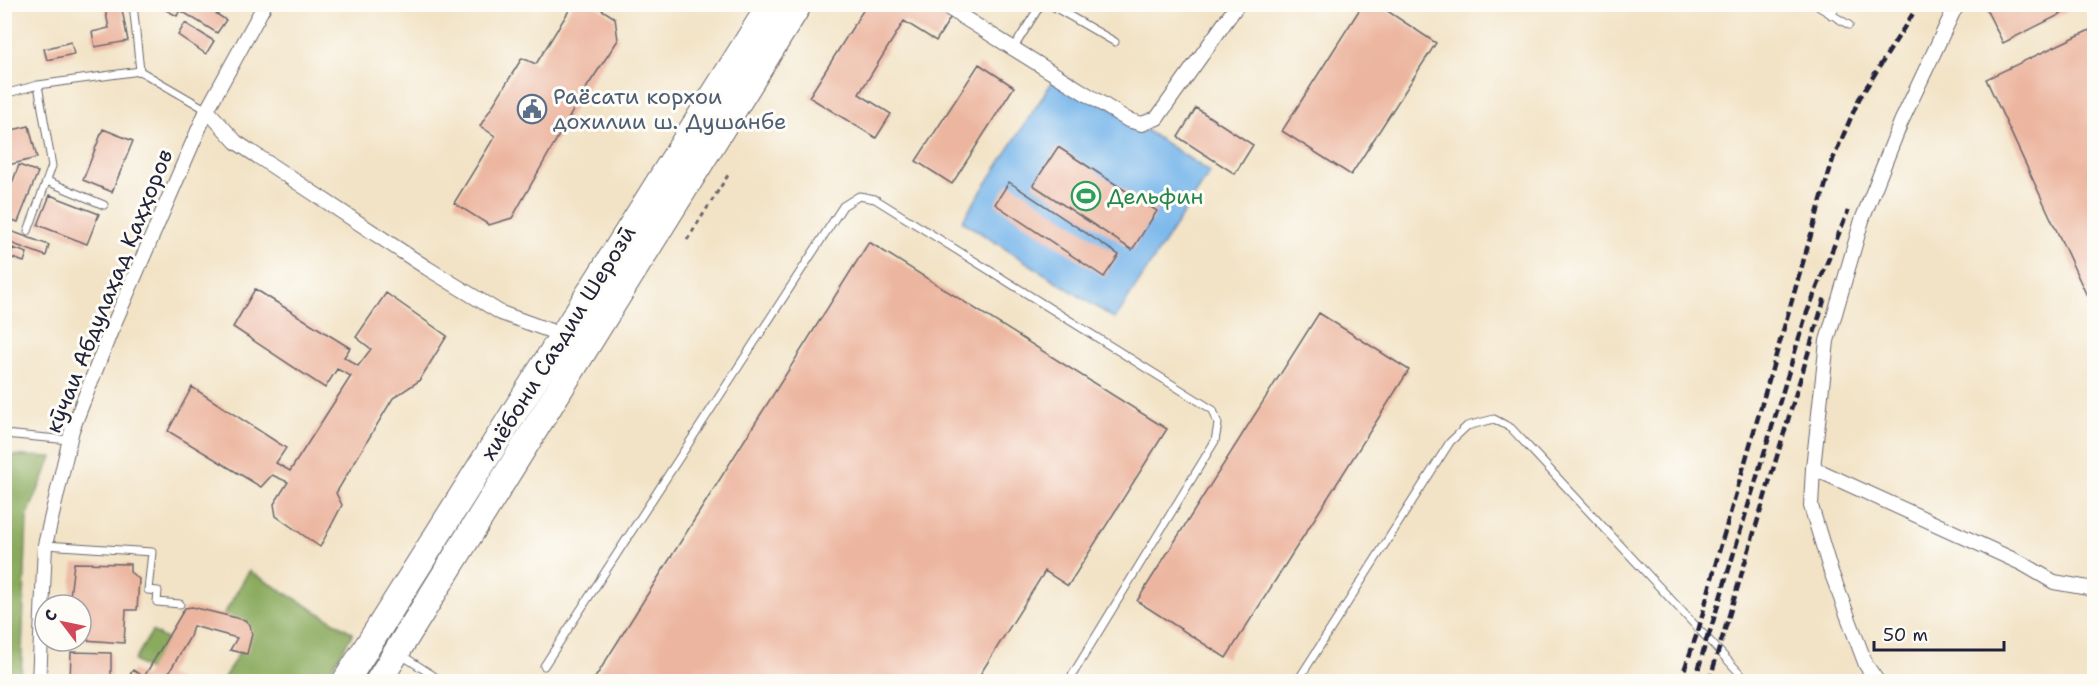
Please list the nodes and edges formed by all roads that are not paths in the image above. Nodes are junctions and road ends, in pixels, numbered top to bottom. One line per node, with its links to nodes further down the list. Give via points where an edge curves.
1 (133, 4): 16 (lane)
2 (265, 4): 19 (street, кӯчаи Абдулаҳад Қаҳҳоров)
3 (771, 4): 23 (highway, хиёбони Саъдии Шерозӣ)
4 (799, 4): 30 (highway, хиёбони Саъдии Шерозӣ)
5 (942, 4): 15 (street)
6 (1041, 4): 15 (lane)
7 (1049, 4): 14 (lane)
8 (1238, 4): 15 (street, via 1156,118 1142,124 1128,120)
9 (1814, 4): 12 (lane)
10 (1837, 4): 12 (lane)
11 (1959, 4): 26 (street, via 1901,122 1862,220 1827,341)
12 (1832, 15): 13 (lane)
13 (1849, 25)
14 (1115, 42)
15 (1013, 49)
16 (140, 71): 17 (lane); 19 (lane)
17 (38, 86): 18 (lane); 20 (lane, via 52,166)
18 (4, 94)
19 (207, 110): 23 (street, via 236,142 427,268 501,312); 25 (street, кӯчаи Абдулаҳад Қаҳҳоров, via 110,333)
20 (47, 181): 21 (lane); 22 (lane)
21 (104, 205)
22 (28, 231)
23 (562, 335): 33 (highway, хиёбони Саъдии Шерозӣ)
24 (4, 434): 25 (lane)
25 (69, 440): 27 (street, кӯчаи Абдулаҳад Қаҳҳоров)
26 (1813, 468): 28 (street, via 2023,564 2054,582); 39 (street, via 1811,506 1830,569 1866,665)
27 (45, 546): 29 (lane, via 152,552 148,590 158,591 158,602); 32 (street, кӯчаи Абдулаҳад Қаҳҳоров)
28 (2094, 589)
29 (180, 604)
30 (396, 652): 34 (highway, хиёбони Саъдии Шерозӣ); 35 (lane)
31 (544, 666): 36 (lane, via 843,206 859,196 875,199 1213,410 1218,424 1215,441)
32 (39, 681)
33 (345, 681)
34 (378, 681)
35 (443, 681)
36 (1068, 681)
37 (1297, 681): 38 (lane, via 1450,442 1467,426 1494,419 1511,428)
38 (1748, 681)
39 (1878, 681)

